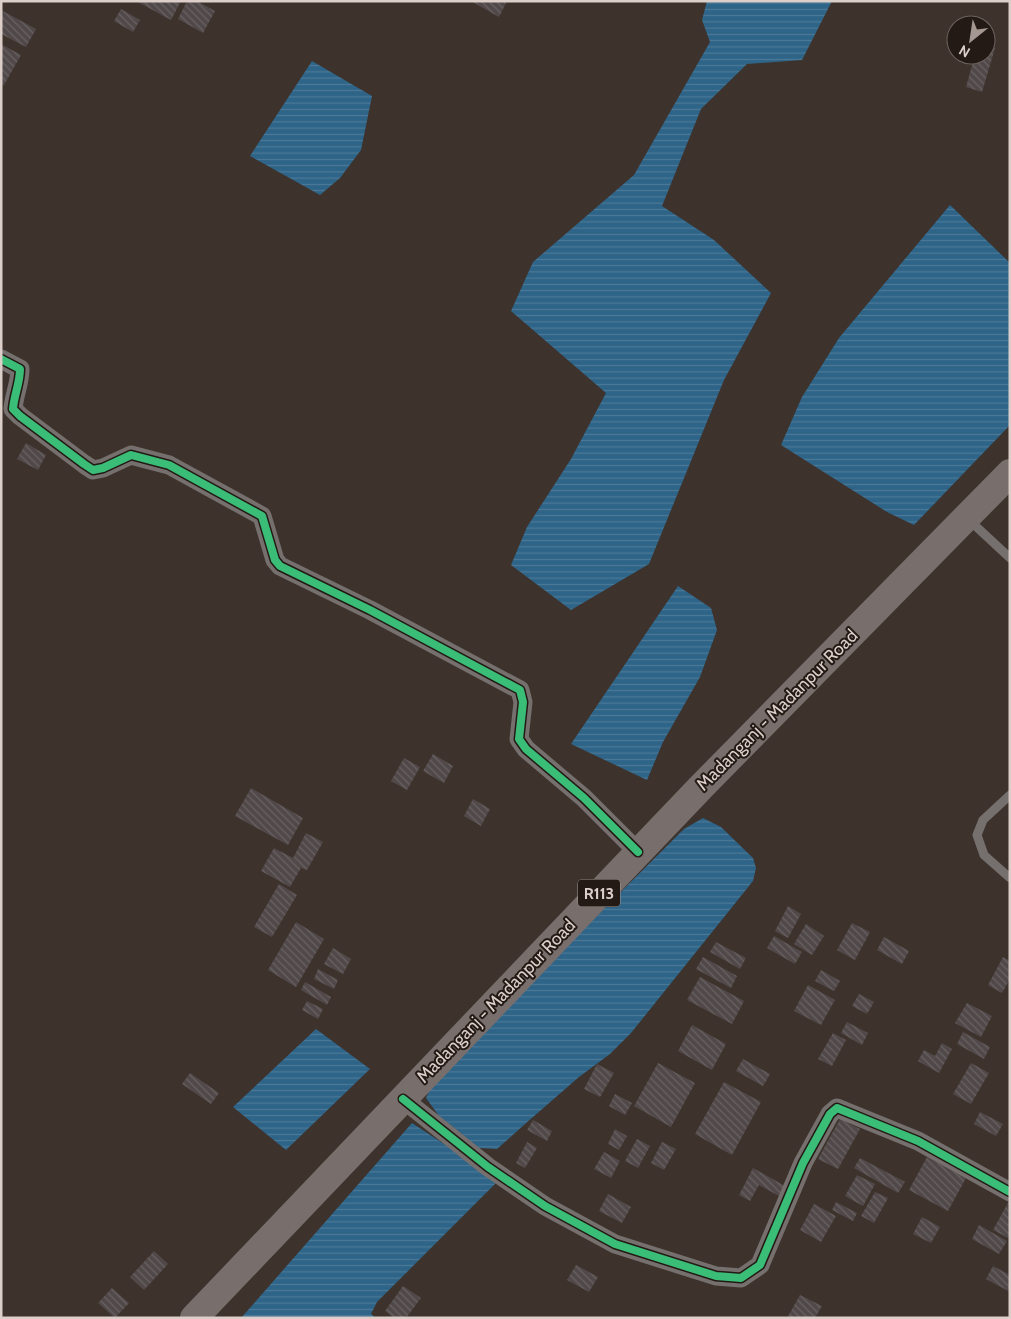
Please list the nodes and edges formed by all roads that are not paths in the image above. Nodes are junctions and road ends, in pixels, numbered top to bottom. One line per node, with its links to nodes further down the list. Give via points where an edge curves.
1 (1, 359): 6 (street, via 20,369 13,409 93,470 131,455 169,465 262,516 280,566 520,690 523,702 519,739 526,749 584,798)
2 (1010, 473): 3 (main road, Madanganj - Madanpur Road / R113)
3 (966, 517): 4 (lane); 6 (main road, Madanganj - Madanpur Road / R113)
4 (1010, 558)
5 (1010, 795): 7 (lane, via 983,820 977,835 984,855)
6 (638, 852): 8 (main road, Madanganj - Madanpur Road / R113)
7 (1010, 878)
8 (403, 1099): 9 (street, via 488,1167 545,1206 616,1244 716,1276 741,1278 760,1265 803,1164 836,1108 918,1142); 10 (main road, Madanganj - Madanpur Road / R113)
9 (1010, 1192)
10 (194, 1318)

